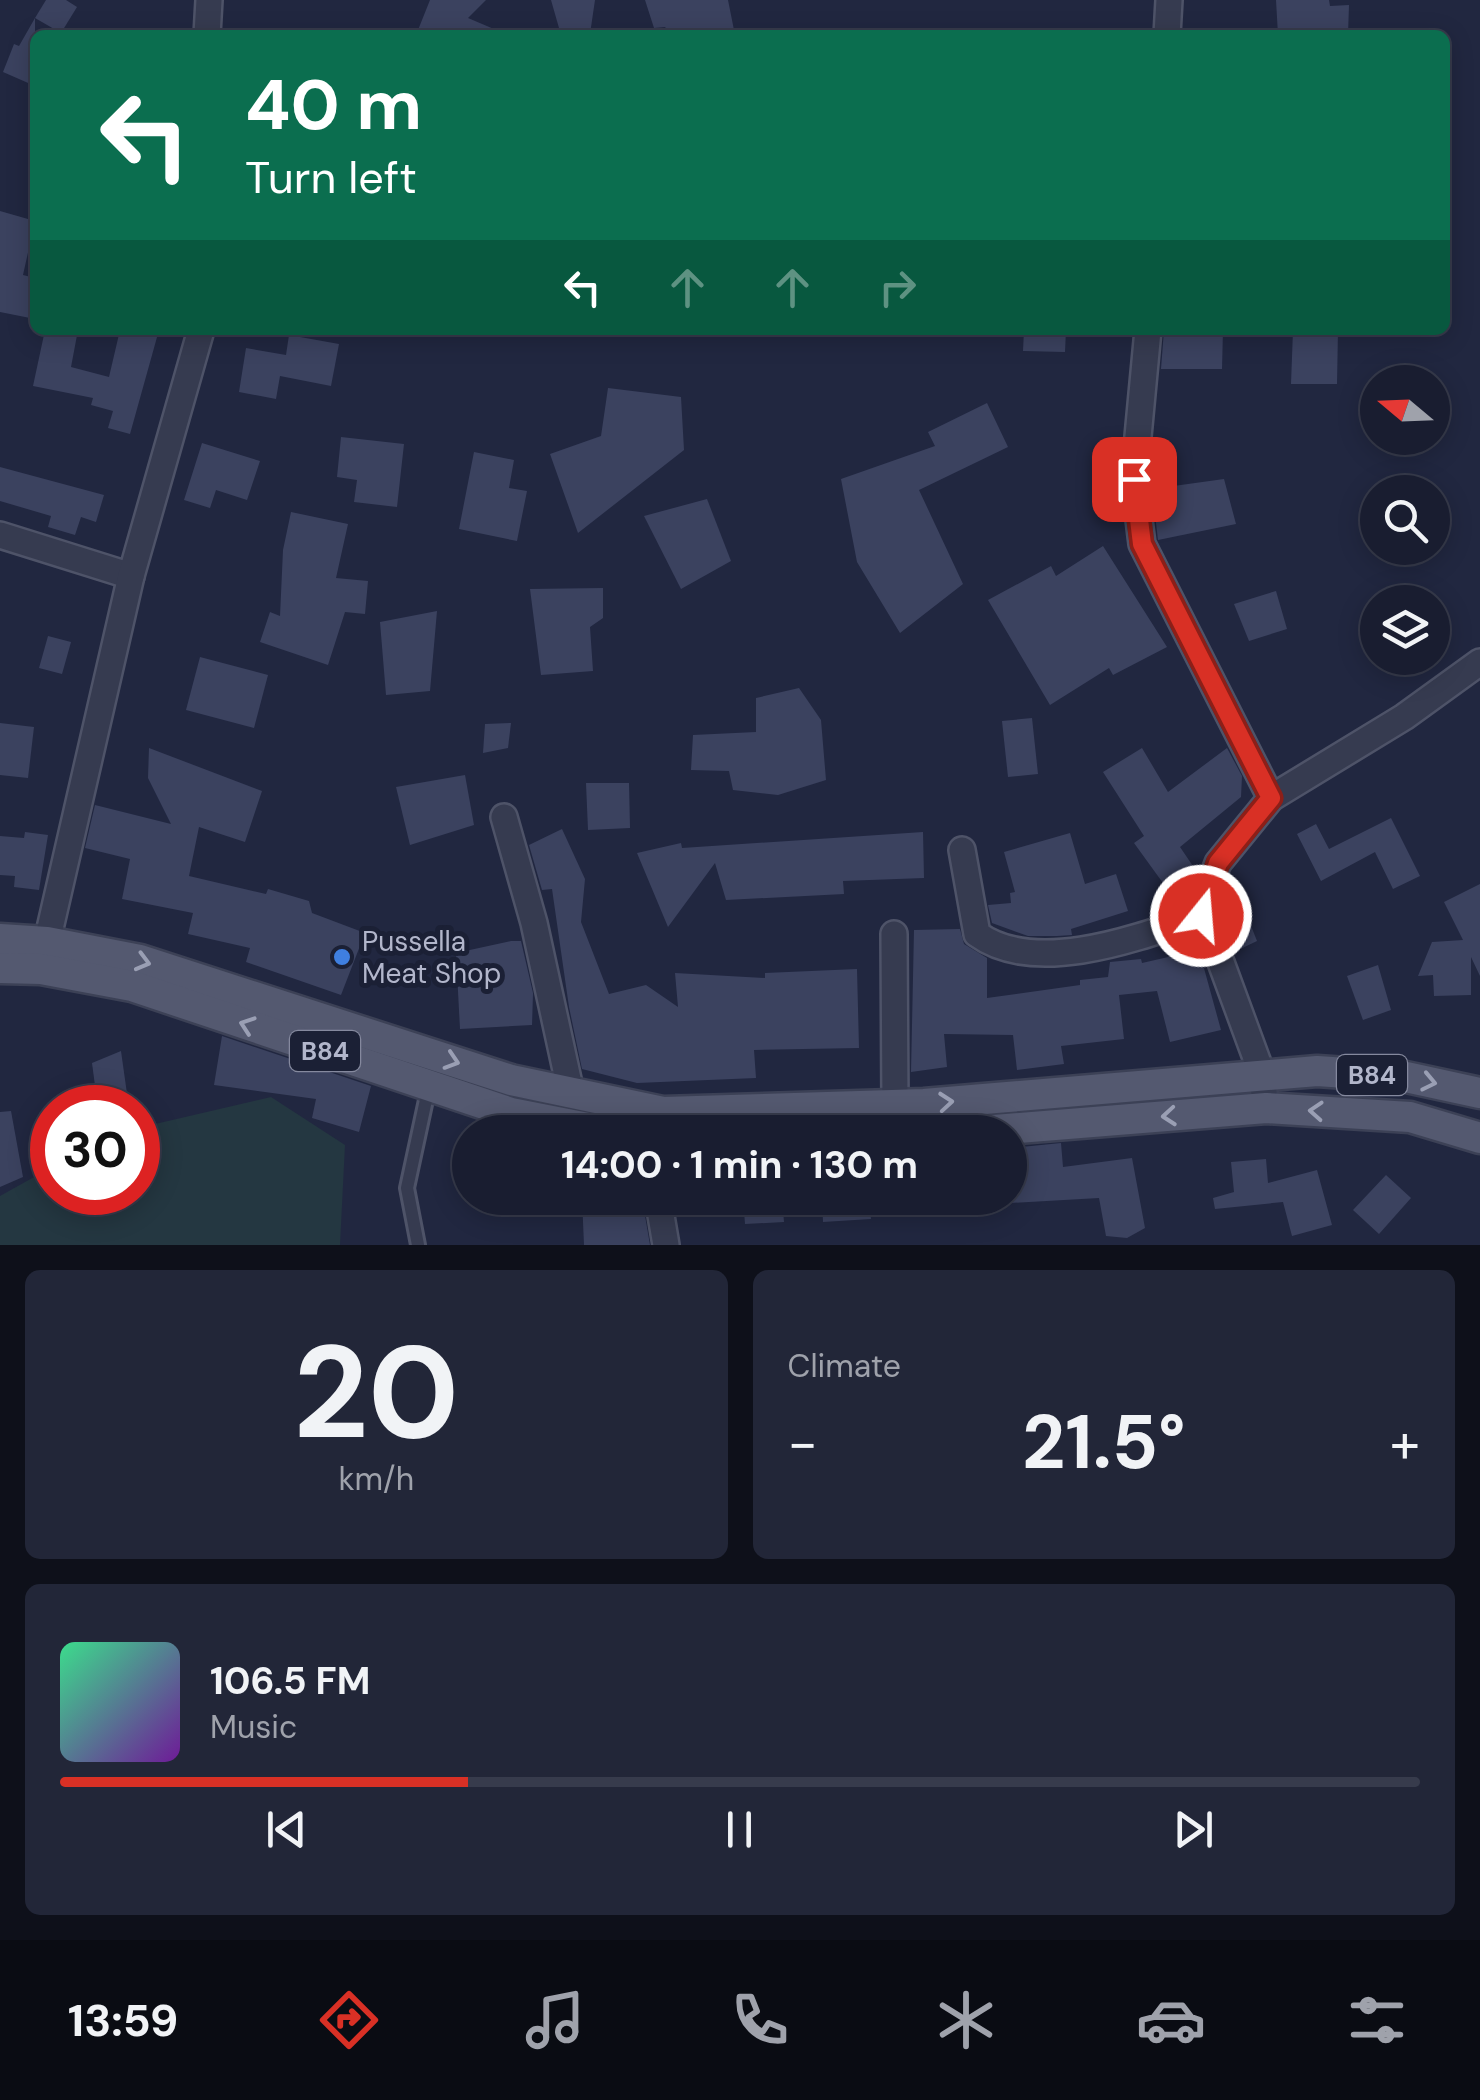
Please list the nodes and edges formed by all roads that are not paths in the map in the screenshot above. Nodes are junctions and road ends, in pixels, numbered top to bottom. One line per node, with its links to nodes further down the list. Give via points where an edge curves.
1 (209, 0): 3 (street)
2 (1169, 0): 4 (street)
3 (207, 30)
4 (1167, 30)
5 (200, 335): 8 (street)
6 (1148, 335): 10 (street, via 1134,479 1142,544)
7 (0, 535): 8 (street)
8 (131, 576): 16 (street)
9 (1480, 662): 10 (street)
10 (1271, 798): 13 (street, via 1218,863)
11 (504, 817): 20 (street)
12 (962, 850): 13 (street, via 977,934 987,942 1050,954 1116,944)
13 (1201, 916): 18 (street)
14 (894, 934): 22 (street)
15 (0, 940): 16 (main road, B84)
16 (44, 956): 17 (main road, B84); 19 (main road, B84, one-way to 16); 20 (main road, B84, one-way to 20, via 140,960 511,1080)
17 (0, 968)
18 (1262, 1074): 21 (main road, B84, one-way to 21, via 1406,1077); 22 (main road, B84, one-way to 18); 23 (street)
19 (428, 1086): 24 (main road, B84); 28 (lane, via 407,1188)
20 (570, 1093): 22 (main road, B84, via 663,1112)
21 (1480, 1094)
22 (894, 1105)
23 (1266, 1108): 25 (main road, B84, one-way to 25); 26 (main road, B84, one-way to 23, via 1410,1117)
24 (516, 1115)
25 (1027, 1127)
26 (1480, 1138)
27 (661, 1215): 29 (street)
28 (418, 1245)
29 (666, 1245)

